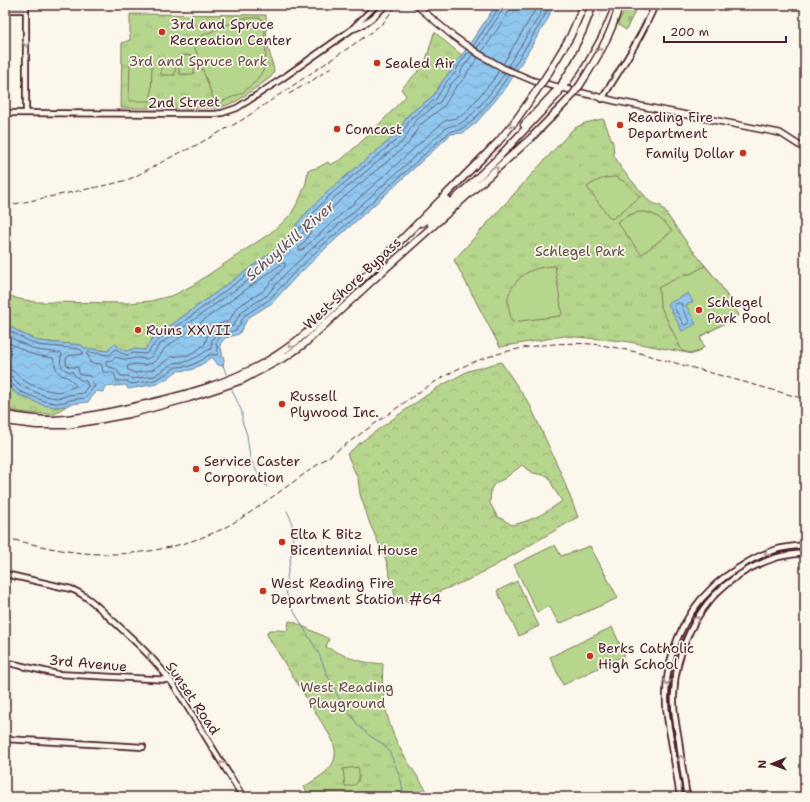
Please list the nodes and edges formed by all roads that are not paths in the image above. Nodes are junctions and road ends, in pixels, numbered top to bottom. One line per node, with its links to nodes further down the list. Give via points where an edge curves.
1 (376, 5): 11 (street)
2 (386, 5): 11 (street, via 374,17)
3 (416, 5): 12 (main road, via 453,36 503,68)
4 (584, 5): 17 (highway, West Shore Bypass, one-way to 17, bridge, via 570,37 516,120 498,142)
5 (601, 5): 12 (highway)
6 (608, 5): 12 (highway, via 580,61)
7 (619, 5): 18 (highway, West Shore Bypass, one-way to 7, bridge, via 531,138 571,97 605,43)
8 (655, 5): 13 (street, via 635,47)
9 (26, 8): 10 (street); 15 (street, one-way to 15)
10 (5, 10)
11 (351, 30): 15 (street, 2nd Street, via 237,108 222,113)
12 (561, 88): 13 (main road); 17 (highway, via 496,156); 18 (highway, via 553,100 498,158)
13 (602, 98): 16 (main road, via 780,133)
14 (5, 112): 15 (street, 2nd Street)
15 (26, 112)
16 (805, 150)
17 (378, 264): 19 (highway, West Shore Bypass, one-way to 19, via 300,338 278,355 235,377)
18 (374, 279): 19 (highway, West Shore Bypass, via 304,344 287,356 242,380)
19 (188, 396): 22 (highway, West Shore Bypass)
20 (5, 415): 22 (highway, West Shore Bypass)
21 (5, 422): 22 (highway, West Shore Bypass)
22 (52, 422)
23 (805, 545): 32 (street, one-way to 32, via 780,548 763,554 728,574 704,596 680,633 669,667 666,697)
24 (805, 552): 30 (street, one-way to 24, via 674,699 678,662 687,637 703,609 731,580 776,557)
25 (5, 574): 27 (street, Sunset Road, one-way to 25, via 140,646 80,593)
26 (5, 662): 27 (street, 3rd Avenue, via 57,674)
27 (170, 680): 31 (street, Sunset Road, one-way to 27)
28 (5, 739): 29 (street)
29 (143, 747)
30 (687, 796): 32 (street)
31 (243, 797)
32 (679, 797)

